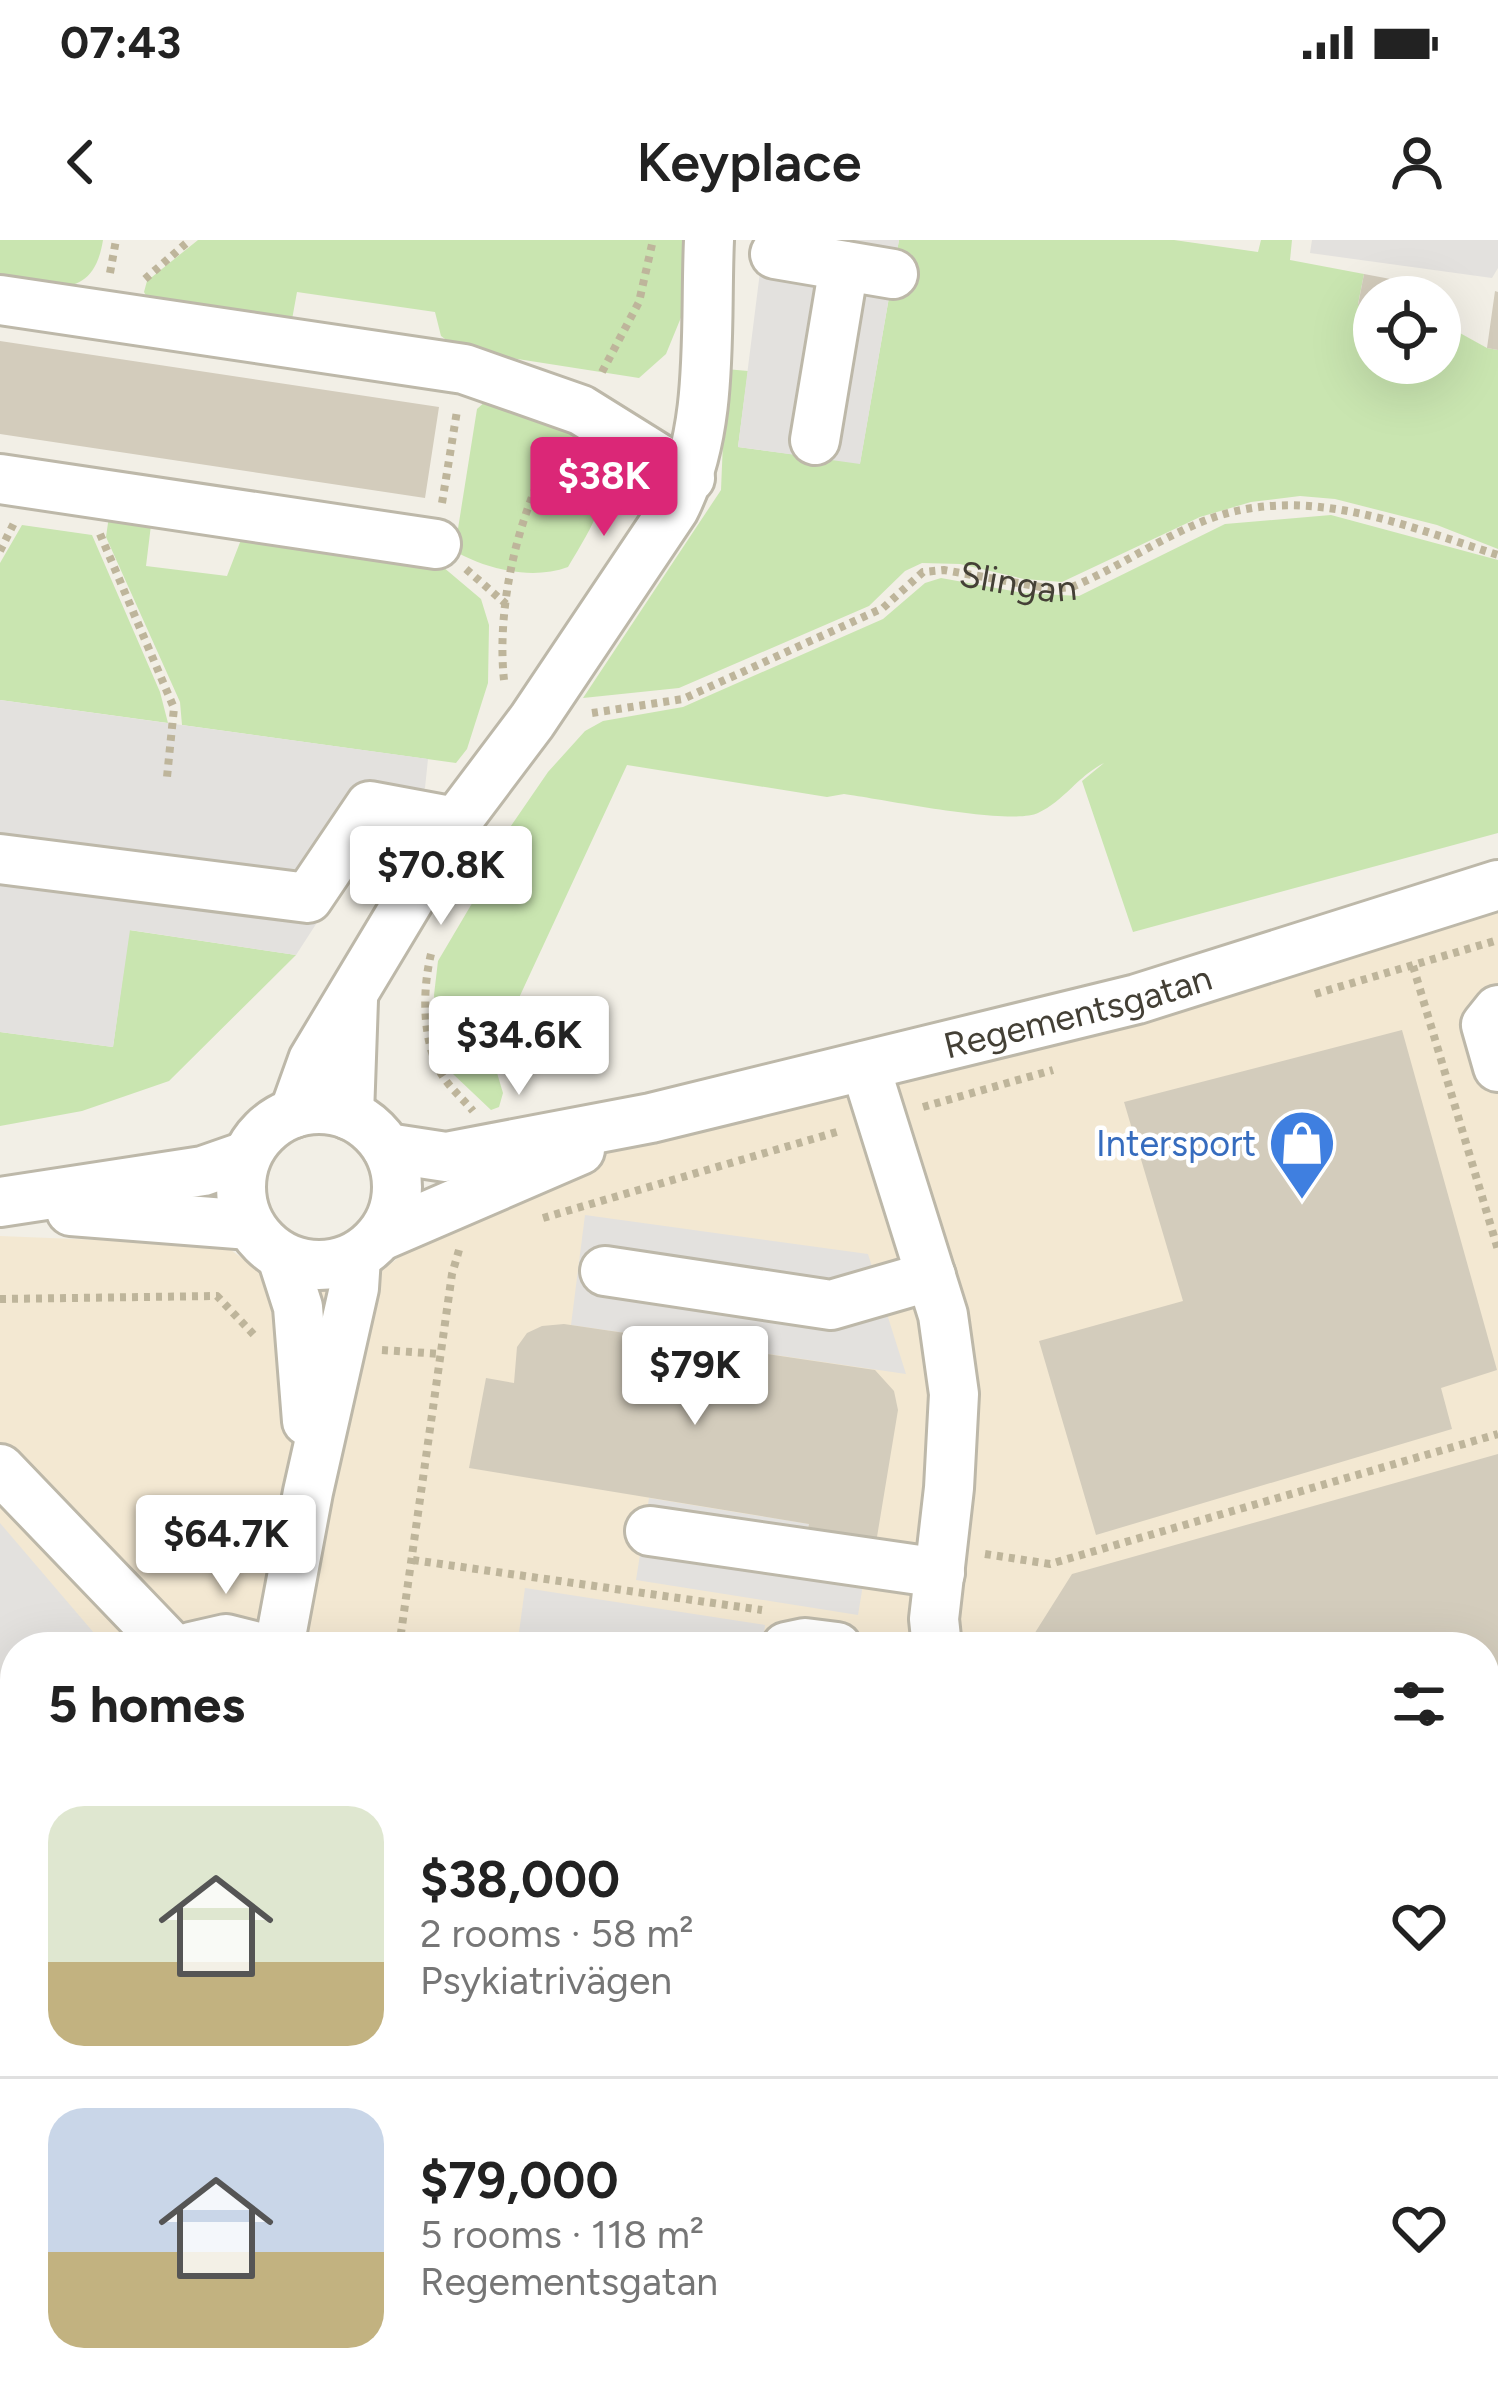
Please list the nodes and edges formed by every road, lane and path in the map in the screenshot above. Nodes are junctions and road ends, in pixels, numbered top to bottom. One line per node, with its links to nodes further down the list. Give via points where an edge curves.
1 (709, 240): 7 (street, via 703,400)
2 (816, 255): 3 (street); 6 (street)
3 (893, 274)
4 (0, 300): 5 (street)
5 (464, 368): 7 (street, via 581,410); 10 (path)
6 (814, 440)
7 (690, 478): 14 (street, via 532,721)
8 (0, 479): 9 (street)
9 (106, 494): 10 (street); 13 (path, via 100,538 175,708)
10 (436, 544)
11 (1498, 554): 12 (path, Slingan, via 1398,520 1314,506 1261,507 1211,518 1072,587 923,572 883,608 683,699 609,708)
12 (574, 724)
13 (167, 777)
14 (456, 822): 15 (street, via 370,806 308,898); 18 (street)
15 (0, 859)
16 (1498, 885): 20 (street, Regementsgatan, via 1137,999)
17 (1413, 966): 31 (path)
18 (353, 992): 22 (street, via 313,1060); 23 (street)
19 (1498, 1010): 21 (street, via 1486,1025)
20 (865, 1066): 24 (street, Regementsgatan); 33 (street)
21 (1498, 1067)
22 (294, 1113): 23 (street); 26 (street, via 257,1137)
23 (349, 1115): 25 (street)
24 (651, 1118): 25 (street, Regementsgatan, via 446,1157); 29 (street, Regementsgatan)
25 (387, 1148): 29 (street, via 397,1193 392,1216)
26 (246, 1156): 27 (street, via 203,1171); 28 (street, via 241,1203)
27 (0, 1204): 28 (street)
28 (266, 1242): 29 (street, via 306,1265 332,1265); 35 (street)
29 (369, 1246): 35 (street)
30 (460, 1247): 36 (path)
31 (1498, 1250)
32 (605, 1270): 33 (street, via 831,1306)
33 (931, 1276): 41 (street, via 954,1394)
34 (1, 1299): 35 (path, via 217,1296 261,1342)
35 (321, 1346): 36 (path); 44 (street, via 308,1492)
36 (441, 1354): 40 (path)
37 (1498, 1433): 41 (path, via 1050,1564)
38 (8, 1495): 43 (street)
39 (650, 1531): 41 (street)
40 (413, 1560): 42 (path); 45 (path)
41 (941, 1560): 46 (street)
42 (778, 1629)
43 (154, 1632)
44 (282, 1632)
45 (401, 1632)
46 (935, 1632)

